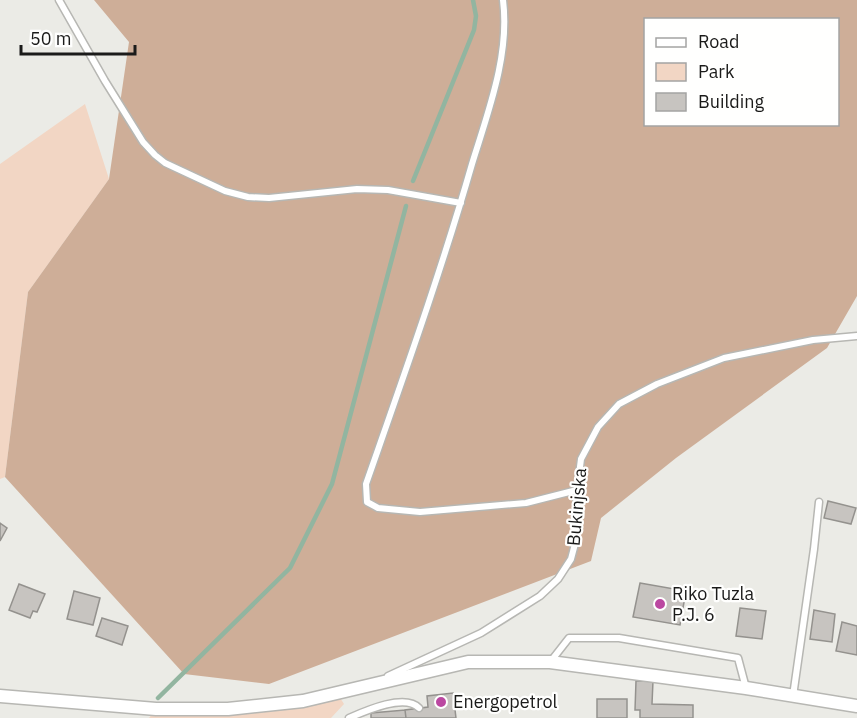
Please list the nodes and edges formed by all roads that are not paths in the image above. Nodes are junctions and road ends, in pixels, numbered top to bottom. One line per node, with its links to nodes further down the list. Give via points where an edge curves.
1 (59, 0): 3 (lane, via 143,142 165,163 225,191 248,197 378,189)
2 (503, 0): 3 (lane, via 505,19 497,81)
3 (461, 202): 5 (lane, via 366,484 367,502 378,508 420,512 526,503)
4 (857, 336): 5 (lane, Bukinjska, via 813,340 724,358 657,384 619,404 598,427 581,459)
5 (577, 490): 8 (lane, Bukinjska, via 576,540 571,559 540,596 482,633)
6 (819, 502): 11 (lane)
7 (550, 662): 8 (street, Bukinjska, via 468,662); 9 (street, Bukinjska); 9 (lane, via 569,638 619,638 738,658)
8 (370, 684): 10 (street, Bukinjska, via 303,701 228,709 156,709)
9 (746, 688): 11 (street, Bukinjska)
10 (0, 696)
11 (793, 696): 12 (street, Bukinjska)
12 (857, 706)
13 (418, 708): 14 (lane, via 404,702 372,707)
14 (349, 718)

